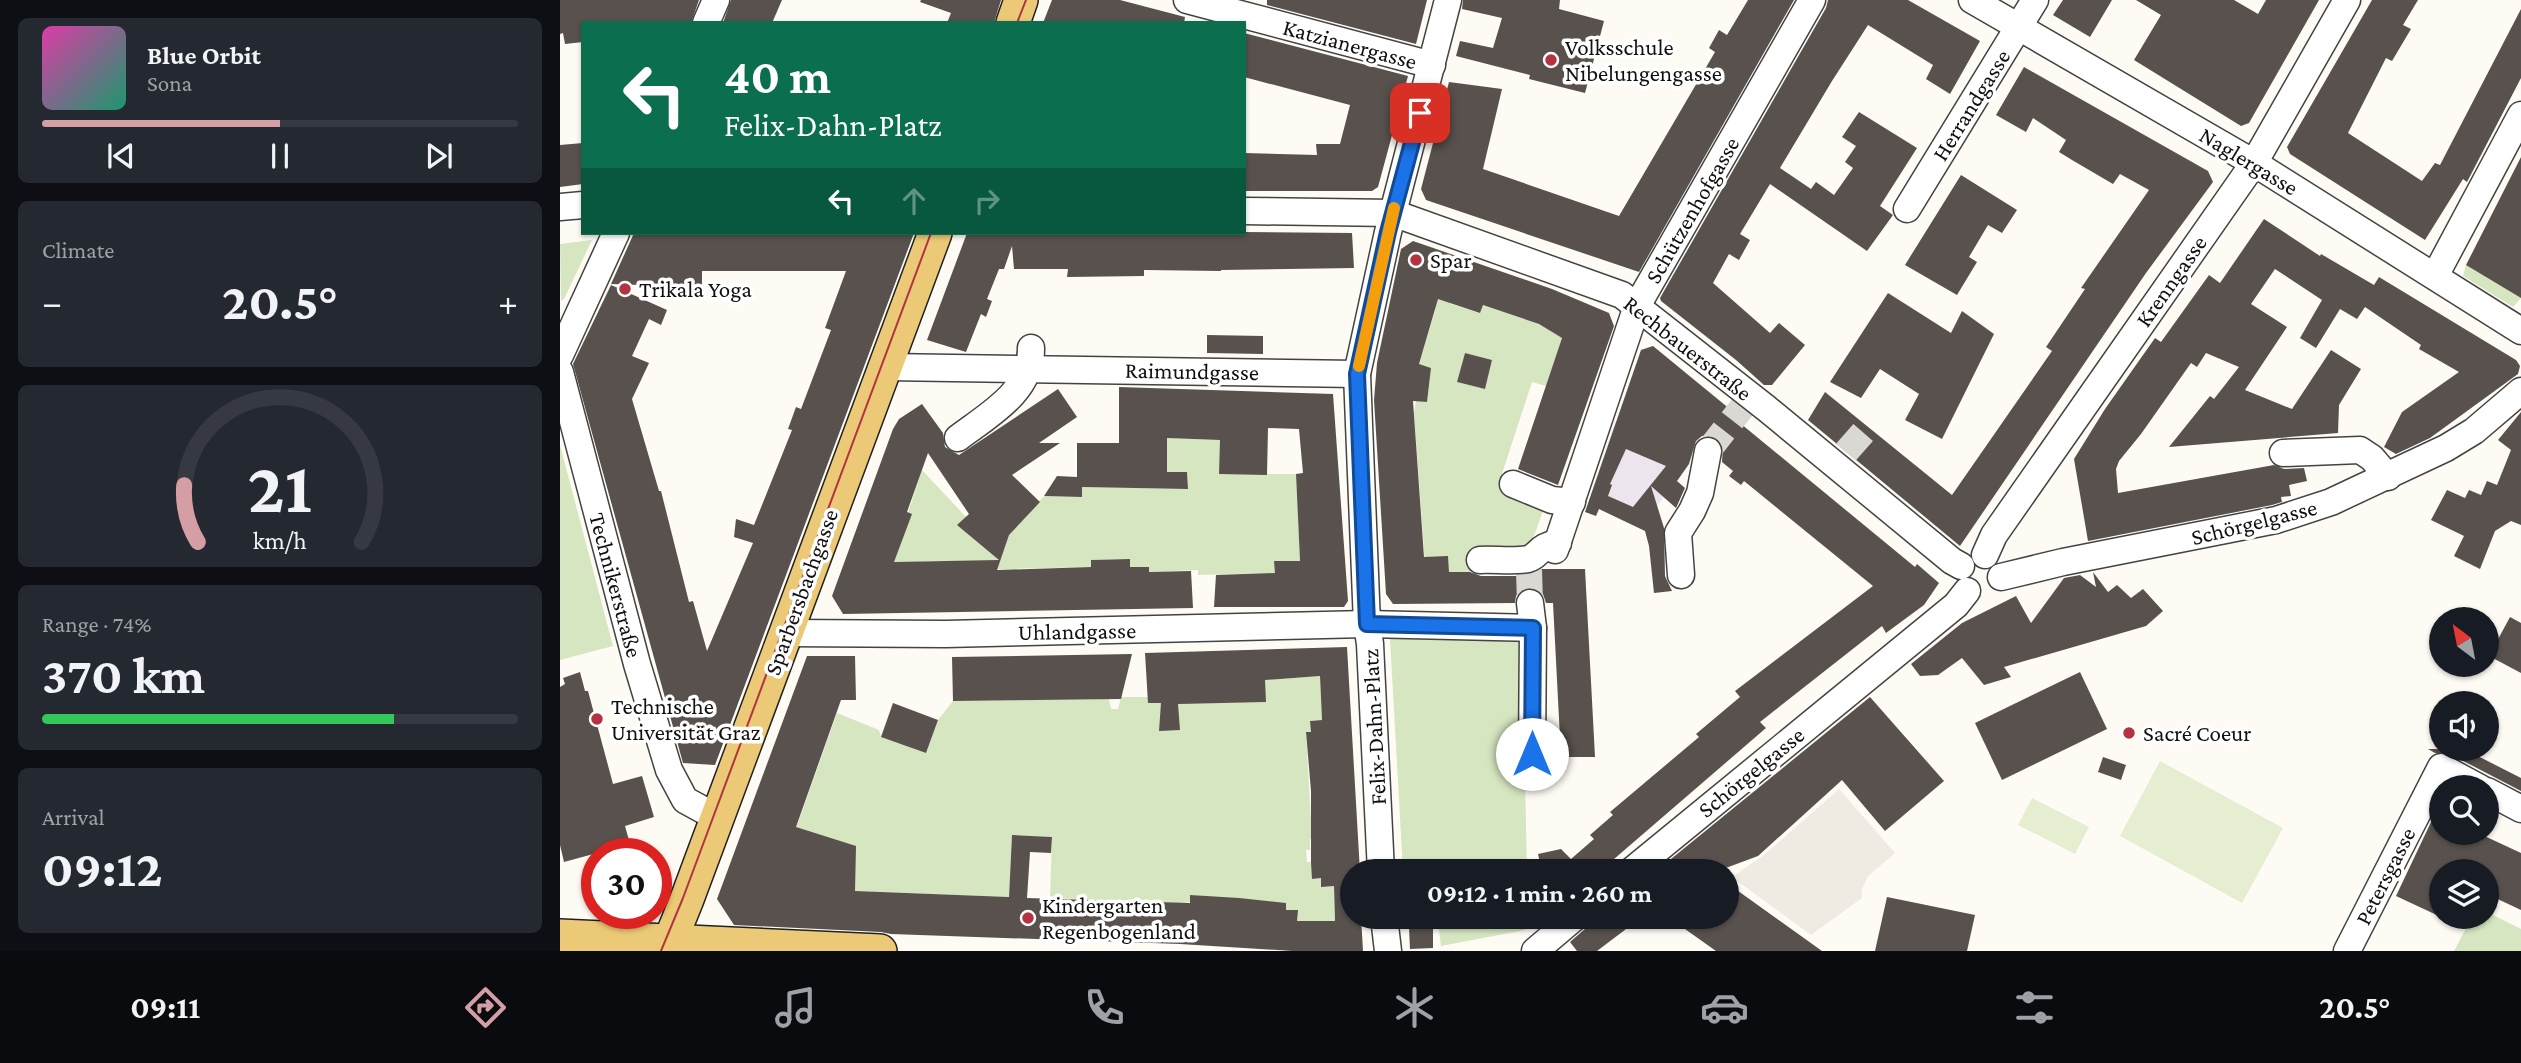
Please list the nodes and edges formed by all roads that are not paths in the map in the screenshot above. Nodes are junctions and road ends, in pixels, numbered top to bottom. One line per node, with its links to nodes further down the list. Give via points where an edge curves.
1 (716, 0): 9 (street)
2 (1021, 0): 10 (main road)
3 (1187, 0): 12 (street, Katzianergasse)
4 (1448, 0): 12 (street)
5 (1812, 0): 23 (street, Schützenhofgasse)
6 (1972, 0): 11 (street, Naglergasse)
7 (2035, 0): 11 (street, Herrandgasse)
8 (2347, 0): 14 (street, Krenngasse)
9 (707, 21)
10 (1014, 21)
11 (2019, 27): 14 (street, Naglergasse); 17 (street, Herrandgasse)
12 (1432, 65): 19 (street)
13 (2521, 115): 22 (street)
14 (2254, 163): 22 (street, Naglergasse); 38 (street, Krenngasse)
15 (581, 205): 16 (street)
16 (560, 207)
17 (1907, 209)
18 (1246, 211): 19 (street, Rechbauerstraße)
19 (1393, 213): 23 (street, Rechbauerstraße, via 1622,295); 29 (street)
20 (615, 235): 25 (street)
21 (934, 235): 27 (main road, Sparbersbachgasse)
22 (2435, 276): 24 (street, Naglergasse)
23 (1637, 306): 36 (street, Schützenhofgasse); 38 (street, Rechbauerstraße, via 1841,459 1952,561)
24 (2521, 331)
25 (560, 355)
26 (1029, 358): 27 (street, Raimundgasse); 29 (street, Raimundgasse); 31 (street, via 1016,393)
27 (886, 367): 42 (main road, Sparbersbachgasse)
28 (560, 372): 49 (street, Technikerstraße, via 636,664 669,770 685,800)
29 (1357, 374): 41 (street)
30 (2521, 391): 34 (street, Schörgelgasse, via 2474,431)
31 (958, 438)
32 (1708, 451): 39 (street, via 1700,493 1678,533)
33 (2283, 453): 34 (street, via 2360,450)
34 (2388, 477): 40 (street, Schörgelgasse, via 2276,520)
35 (1513, 484): 36 (street, via 1552,500)
36 (1572, 502): 37 (street, Schützenhofgasse, via 1556,547 1544,546 1527,559)
37 (1480, 560)
38 (1971, 571): 40 (street, Rechbauerstraße, via 1997,563); 40 (street, via 1981,596 1994,590); 51 (street, Schörgelgasse, via 1956,606)
39 (1681, 575)
40 (2001, 577)
41 (1367, 624): 42 (street, Uhlandgasse, via 970,633); 43 (street, Felix-Dahn-Platz, via 1532,615); 50 (street, Felix-Dahn-Platz)
42 (786, 632): 49 (main road, Sparbersbachgasse)
43 (1532, 754)
44 (2437, 775): 45 (street, Petersgasse, via 2441,767)
45 (2456, 775)
46 (2429, 790): 59 (street, Petersgasse)
47 (2499, 797): 48 (street)
48 (2521, 809)
49 (716, 817): 55 (main road, Sparbersbachgasse)
50 (1380, 859)
51 (1646, 859)
52 (1385, 929): 57 (street)
53 (1561, 929): 58 (street)
54 (560, 936): 55 (main road)
55 (668, 946): 56 (main road)
56 (880, 951)
57 (1388, 951)
58 (1535, 951)
59 (2347, 951)

